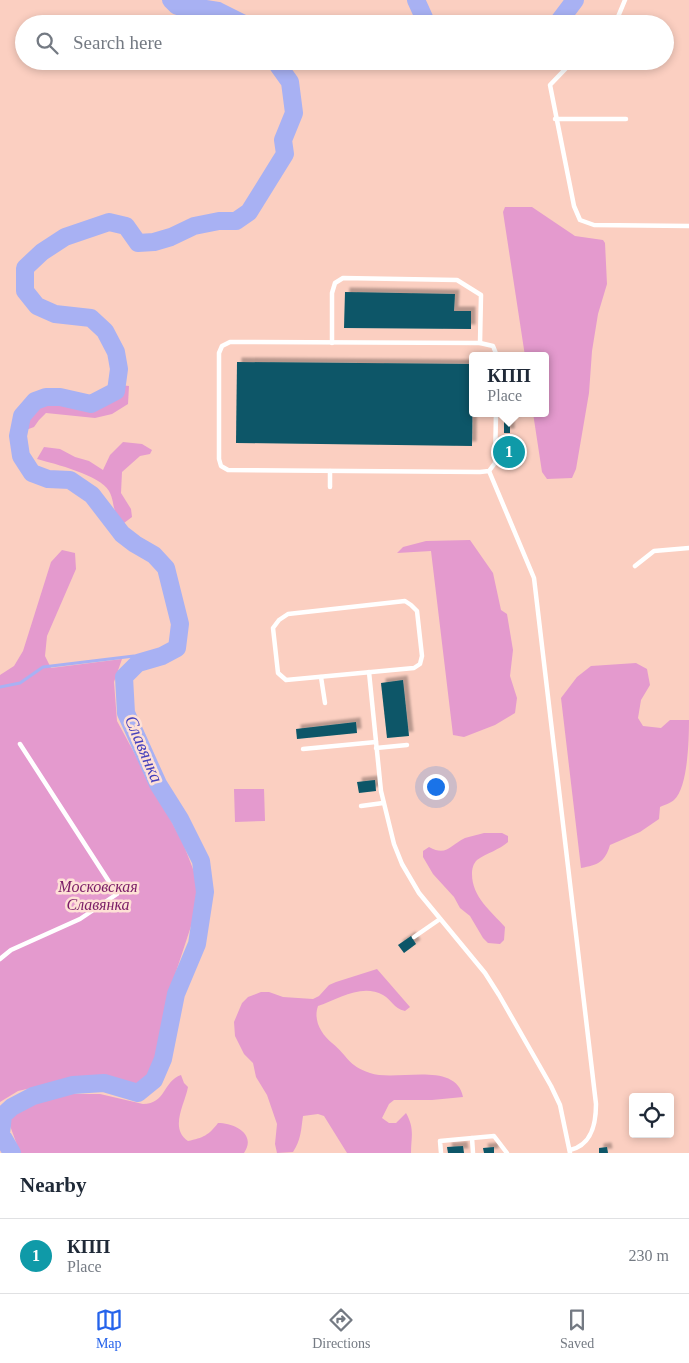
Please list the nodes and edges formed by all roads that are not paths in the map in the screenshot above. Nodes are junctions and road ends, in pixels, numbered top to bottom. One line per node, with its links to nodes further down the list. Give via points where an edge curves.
1 (625, 0): 2 (lane)
2 (619, 15)
3 (565, 70): 4 (lane, via 550,85)
4 (556, 119): 5 (lane); 6 (lane, via 574,206 580,220 594,225)
5 (626, 119)
6 (689, 226)
7 (332, 343): 8 (lane); 8 (lane, via 332,293 335,283 343,278 457,280 481,295); 11 (lane, via 230,342 222,346 219,353 221,466 228,470)
8 (480, 343): 9 (lane, via 493,346)
9 (495, 352)
10 (496, 417): 12 (lane, via 495,463)
11 (330, 471): 12 (lane); 13 (lane)
12 (489, 471): 30 (lane, via 534,578 596,1104 592,1131 587,1140)
13 (330, 487)
14 (689, 548): 15 (lane, via 654,551)
15 (634, 566)
16 (368, 672): 17 (lane); 17 (lane, via 414,668 420,664 417,611 405,601 288,614 279,620 273,628 278,673 286,680); 19 (lane)
17 (321, 677): 18 (lane)
18 (325, 703)
19 (376, 742): 22 (lane); 23 (lane)
20 (20, 744): 28 (lane, via 117,894 80,918 11,950)
21 (407, 745): 22 (lane)
22 (376, 748): 24 (lane)
23 (303, 749)
24 (383, 803): 25 (lane); 26 (lane, via 402,864)
25 (361, 806)
26 (440, 919): 27 (lane); 30 (lane, via 485,973 546,1077 560,1105)
27 (414, 937)
28 (0, 959)
29 (472, 1138): 31 (lane, via 440,1141); 32 (lane); 33 (lane, via 494,1136)
30 (570, 1152)
31 (441, 1153)
32 (473, 1153)
33 (507, 1153)

